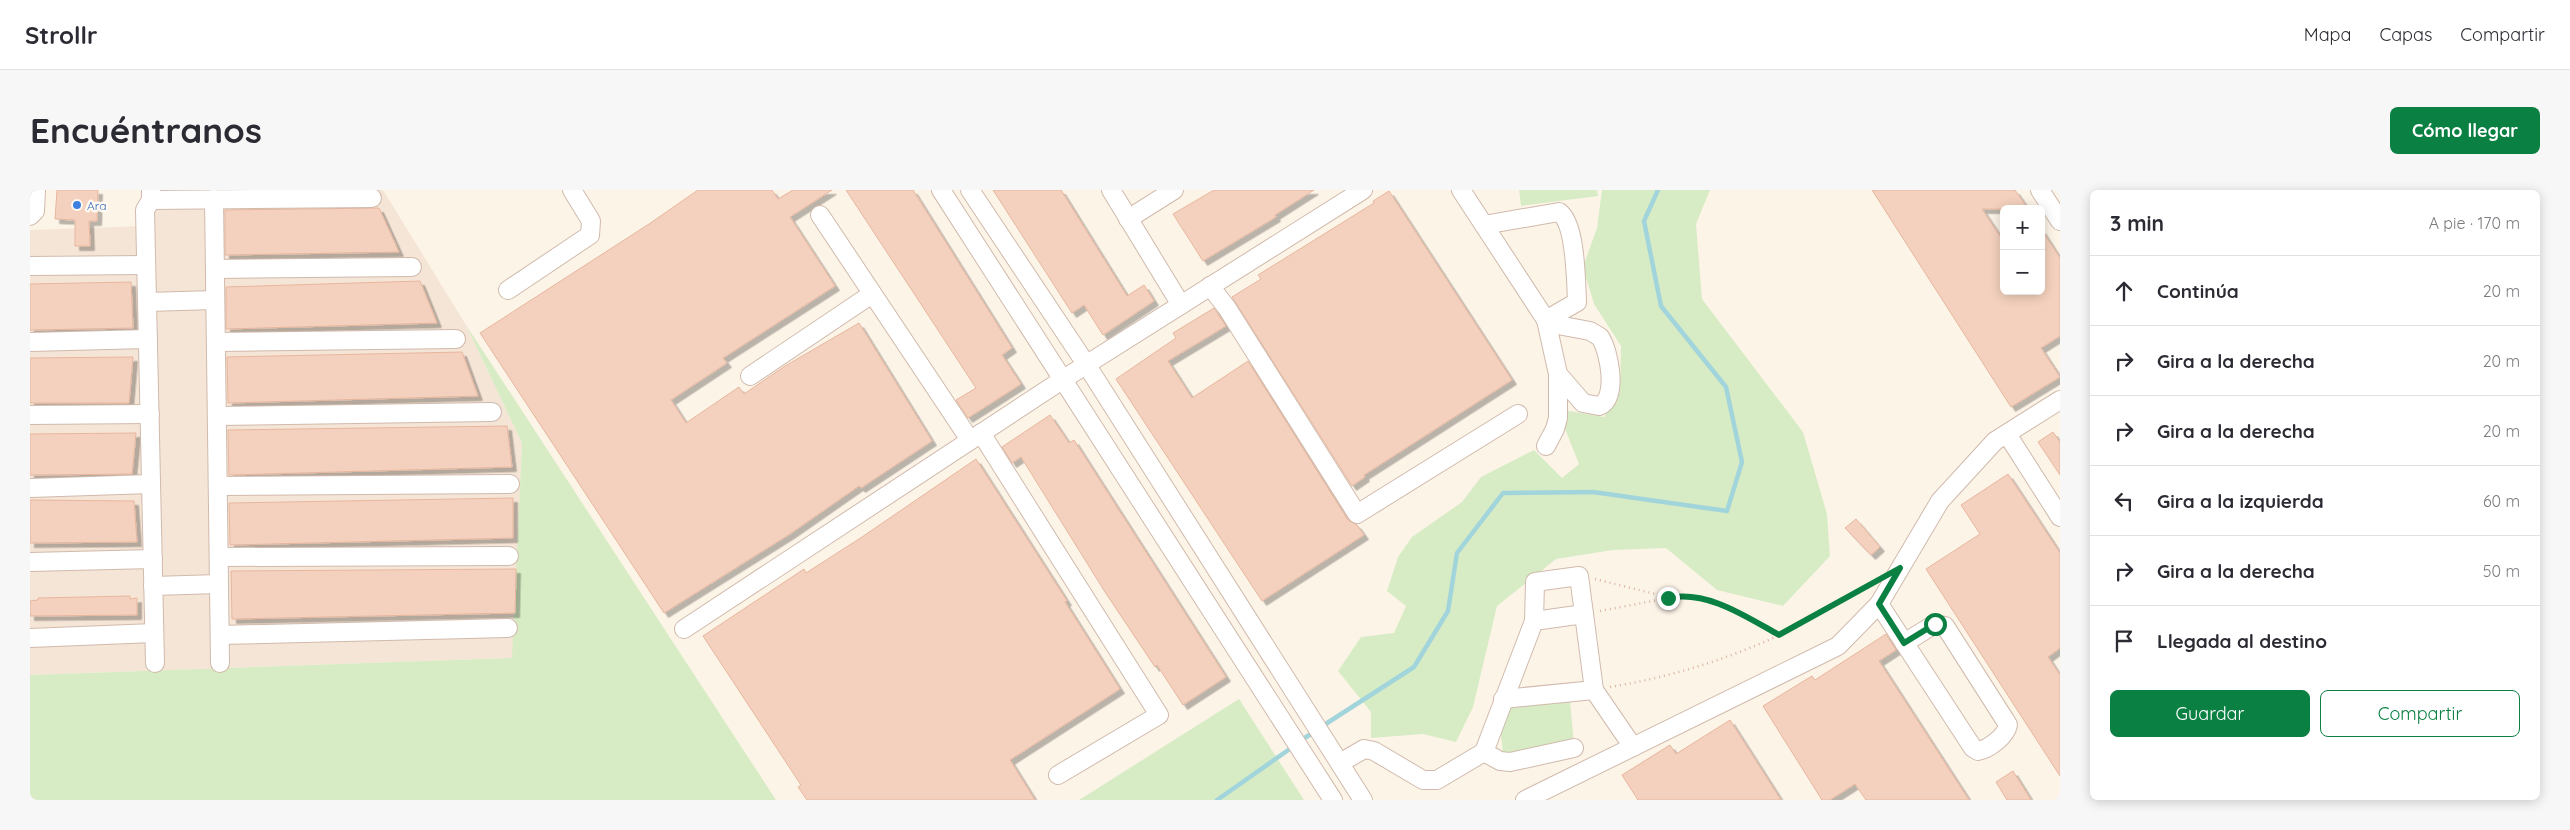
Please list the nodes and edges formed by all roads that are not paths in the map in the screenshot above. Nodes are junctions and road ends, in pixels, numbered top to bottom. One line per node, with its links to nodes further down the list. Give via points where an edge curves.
1 (36, 190): 14 (street, via 35,211)
2 (572, 190): 24 (street, via 590,221 590,235)
3 (941, 190): 37 (street)
4 (970, 190): 34 (street)
5 (1111, 190): 16 (street)
6 (1174, 190): 16 (street)
7 (1363, 190): 23 (street)
8 (1461, 190): 18 (street)
9 (2040, 190): 17 (street)
10 (151, 195): 11 (street); 19 (street, via 145,210)
11 (179, 195): 13 (street)
12 (372, 198): 13 (street)
13 (214, 199): 22 (street)
14 (30, 216)
15 (820, 216): 25 (street)
16 (1128, 219): 28 (street)
17 (2060, 221)
18 (1484, 224): 29 (street); 29 (street, via 1558,212 1565,218 1572,246 1577,302)
19 (146, 265): 20 (street); 27 (street)
20 (30, 266)
21 (412, 267): 22 (street)
22 (215, 269): 26 (street)
23 (1210, 286): 28 (street); 41 (street, via 1228,308 1357,514)
24 (508, 290)
25 (872, 294): 36 (street); 45 (street)
26 (215, 300): 27 (street); 33 (street)
27 (147, 302): 30 (street)
28 (1181, 305): 34 (street)
29 (1546, 322): 35 (street); 35 (street, via 1590,331 1600,337 1610,361 1606,401 1599,406 1583,403)
30 (148, 339): 32 (street); 40 (street)
31 (456, 340): 33 (street)
32 (30, 342)
33 (216, 342): 43 (street)
34 (1086, 364): 37 (street); 74 (street)
35 (1558, 374): 46 (street, via 1558,418)
36 (750, 376)
37 (1062, 380): 45 (street); 76 (street)
38 (2060, 400): 44 (street)
39 (492, 412): 43 (street)
40 (150, 414): 42 (street); 47 (street)
41 (1518, 414)
42 (30, 415)
43 (217, 416): 49 (street)
44 (2007, 434): 51 (street); 58 (street, via 1995,441 1940,501)
45 (975, 437): 62 (street); 75 (street, via 1159,715)
46 (1546, 446)
47 (151, 484): 50 (street); 54 (street)
48 (510, 484): 49 (street)
49 (218, 486): 53 (street)
50 (30, 488)
51 (2060, 517)
52 (509, 556): 53 (street)
53 (219, 557): 56 (street)
54 (153, 559): 55 (street); 57 (street)
55 (30, 562)
56 (219, 584): 57 (street); 64 (street)
57 (153, 586): 63 (street)
58 (1879, 604): 66 (street); 71 (street, via 1838,646)
59 (1584, 614): 60 (street); 60 (street, via 1578,576 1535,582); 69 (street)
60 (1534, 621): 70 (street)
61 (508, 628): 64 (street)
62 (684, 629)
63 (154, 633): 65 (street); 67 (street)
64 (220, 635): 68 (street)
65 (30, 638)
66 (1904, 643): 66 (street, via 1973,748 1984,750 2007,731 2005,720 1945,626 1935,624)
67 (155, 663)
68 (220, 663)
69 (1594, 690): 70 (street); 71 (street)
70 (1503, 699): 73 (street)
71 (1633, 747): 78 (street)
72 (1574, 748): 73 (street, via 1510,762 1500,761)
73 (1484, 752): 74 (street, via 1437,780 1423,780 1374,751 1364,749)
74 (1336, 756): 77 (street)
75 (1058, 775)
76 (1333, 800)
77 (1362, 800)
78 (1525, 800)

